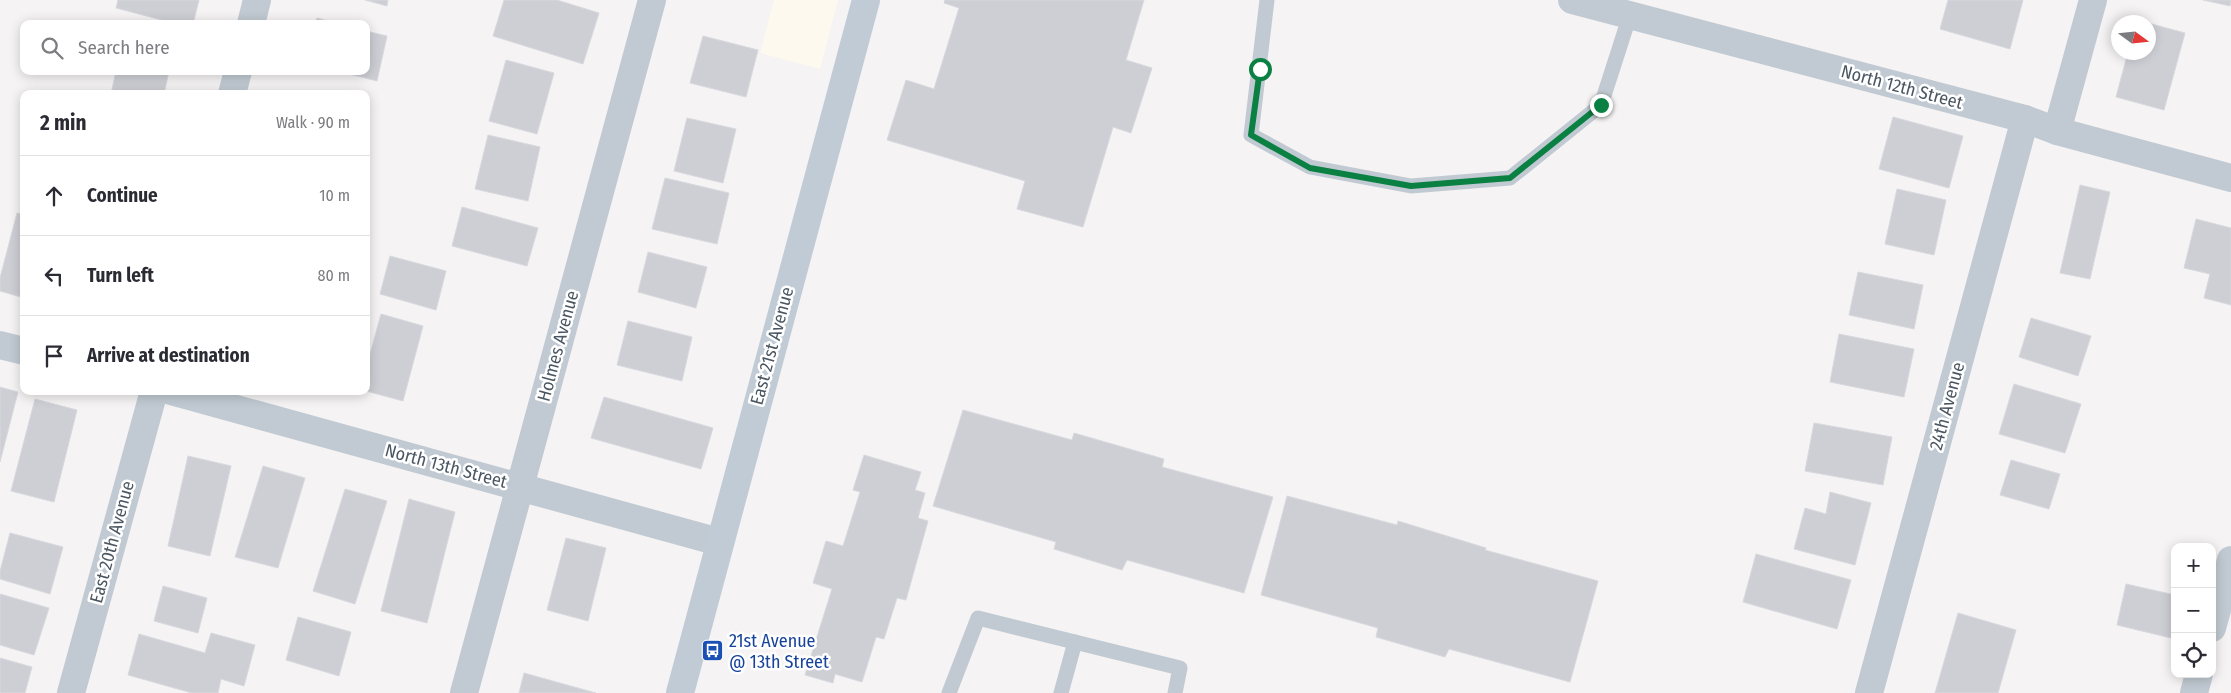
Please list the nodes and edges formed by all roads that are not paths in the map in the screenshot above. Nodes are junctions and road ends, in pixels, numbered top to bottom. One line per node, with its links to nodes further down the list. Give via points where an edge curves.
1 (257, 0): 8 (street)
2 (652, 0): 18 (street, Holmes Avenue)
3 (866, 0): 19 (street, East 21st Avenue)
4 (1267, 0): 7 (lane, via 1251,135 1310,168 1411,186 1510,178 1601,105)
5 (1572, 0): 7 (street, North 12th Street)
6 (2093, 0): 12 (street)
7 (1632, 8): 11 (street, North 12th Street)
8 (252, 20)
9 (237, 75): 10 (street)
10 (233, 90)
11 (2025, 120): 12 (street, North 12th Street); 30 (street, 24th Avenue)
12 (2058, 131): 13 (street, North 12th Street)
13 (2231, 178)
14 (0, 345): 15 (street)
15 (20, 350)
16 (153, 395): 24 (street, East 20th Avenue)
17 (186, 395): 18 (street, North 13th Street)
18 (520, 486): 19 (street, North 13th Street); 25 (street, Holmes Avenue)
19 (720, 542): 26 (street, East 21st Avenue)
20 (2231, 560): 21 (street)
21 (2216, 614)
22 (1075, 642): 27 (lane, via 978,618); 28 (lane); 29 (lane, via 1180,668)
23 (2198, 678): 31 (street)
24 (71, 693)
25 (464, 693)
26 (680, 693)
27 (949, 693)
28 (1060, 693)
29 (1175, 693)
30 (1869, 693)
31 (2194, 693)

